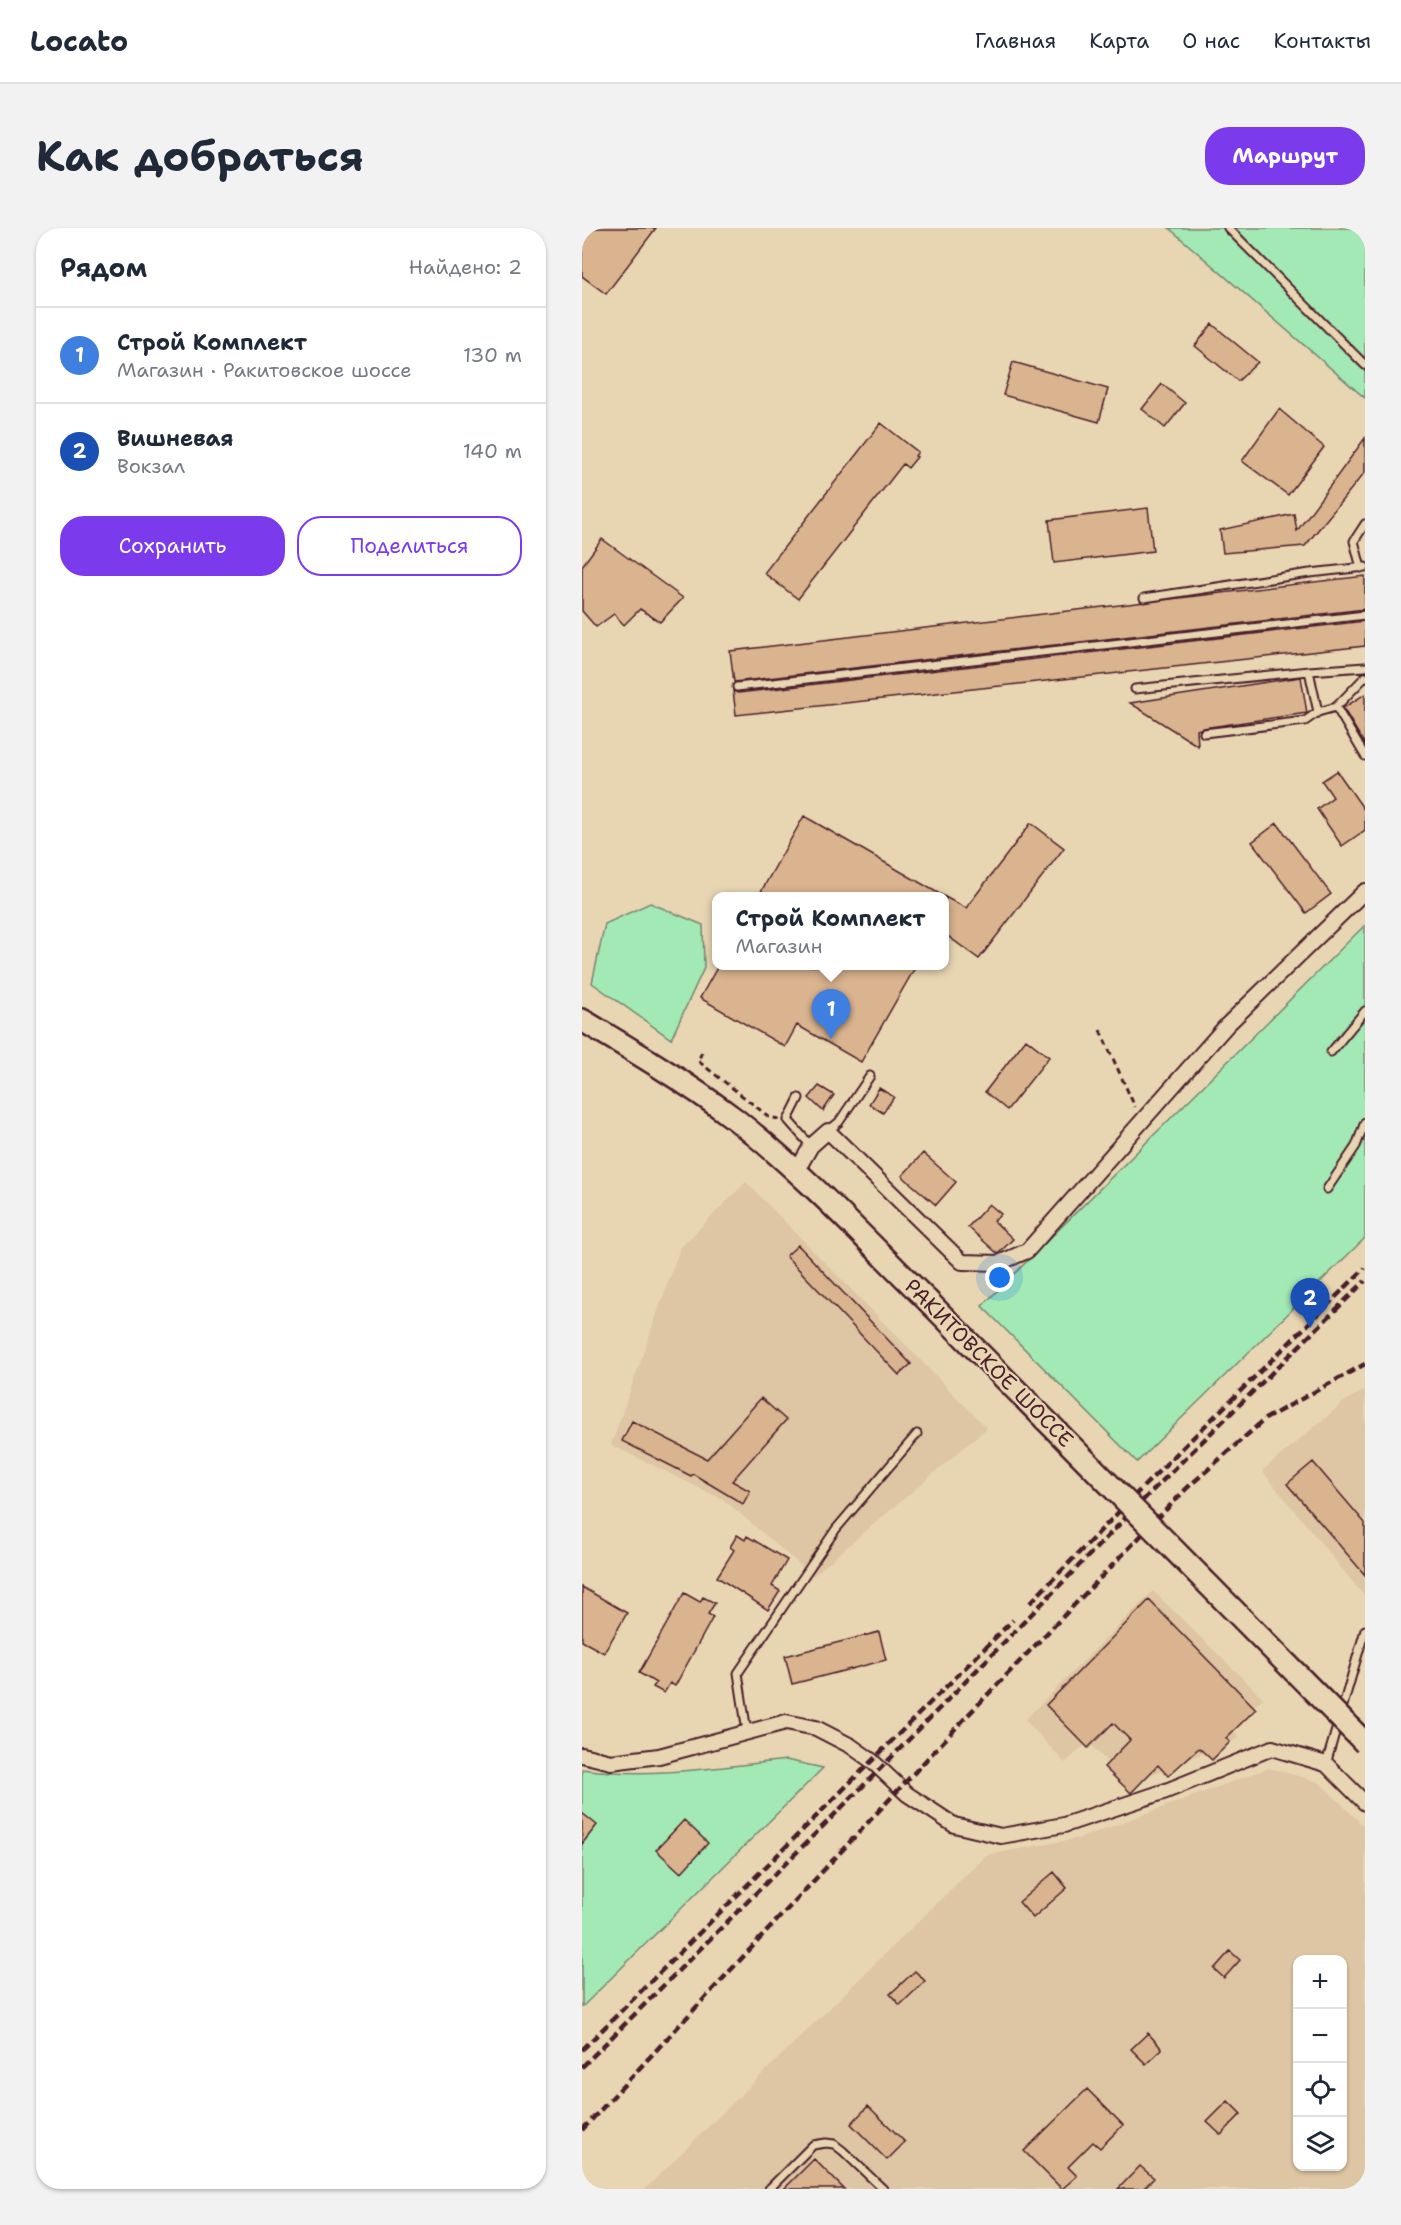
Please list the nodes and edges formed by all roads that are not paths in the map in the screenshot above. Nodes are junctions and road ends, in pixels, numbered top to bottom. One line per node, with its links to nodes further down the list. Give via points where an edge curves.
1 (1228, 228): 2 (lane)
2 (1365, 364)
3 (1365, 524): 4 (lane, via 1354,541)
4 (1363, 568): 5 (lane)
5 (1144, 598)
6 (1365, 615): 10 (lane)
7 (1365, 667): 8 (lane)
8 (1309, 671): 11 (lane); 13 (lane)
9 (1365, 677): 12 (lane)
10 (737, 687)
11 (1135, 688)
12 (1336, 707): 13 (lane); 15 (lane)
13 (1318, 712): 14 (lane, via 1305,721)
14 (1204, 733)
15 (1365, 756)
16 (1365, 891): 23 (street, via 1227,1025 1027,1251 999,1263 962,1262)
17 (1365, 1011): 19 (lane)
18 (582, 1020): 25 (main road, РАКИТОВСКОЕ ШОССЕ, via 673,1074)
19 (1331, 1052)
20 (870, 1076): 23 (lane, via 839,1122)
21 (799, 1098): 24 (lane, via 788,1120)
22 (1365, 1122): 26 (lane, via 1356,1146)
23 (828, 1131): 24 (street)
24 (811, 1146): 25 (street)
25 (796, 1172): 31 (main road, РАКИТОВСКОЕ ШОССЕ, bridge)
26 (1327, 1189)
27 (917, 1434): 30 (lane, via 836,1530 738,1673)
28 (1365, 1630): 29 (lane)
29 (1363, 1640): 33 (lane)
30 (747, 1732): 32 (street, via 659,1756 611,1762); 33 (street, via 786,1722 816,1728 858,1751 907,1794 954,1825 1001,1836 1074,1821 1167,1791 1272,1748)
31 (1365, 1743)
32 (582, 1755)
33 (1326, 1764): 34 (street)
34 (1365, 1803)
35 (769, 2189): 36 (lane, via 813,2145 826,2143 843,2151)
36 (883, 2189)

